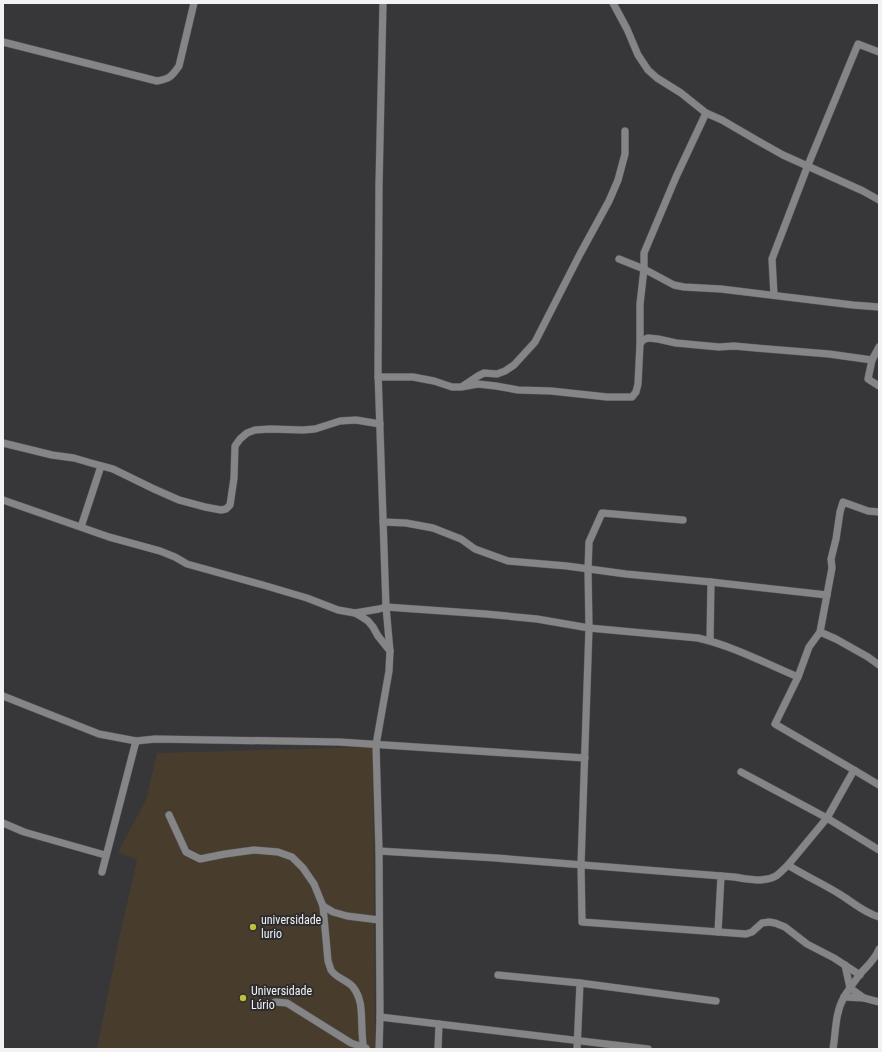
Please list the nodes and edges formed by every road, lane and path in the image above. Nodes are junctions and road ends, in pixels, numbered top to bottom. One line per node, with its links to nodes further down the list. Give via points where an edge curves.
1 (194, 3): 4 (street, via 179,66 166,80 158,81)
2 (383, 3): 17 (street)
3 (613, 3): 6 (street, via 648,70)
4 (3, 42)
5 (879, 52): 8 (street, via 858,44)
6 (706, 113): 8 (street); 11 (street, via 644,253)
7 (625, 131): 19 (street, via 624,154 618,180 535,342 505,371 497,374 484,373)
8 (808, 166): 9 (street); 12 (street, via 772,259)
9 (879, 200)
10 (619, 259): 11 (street)
11 (644, 270): 12 (street, via 674,285 684,287); 14 (street, via 640,304)
12 (774, 295): 13 (street)
13 (879, 306)
14 (640, 344): 16 (street, via 648,338 676,343 828,354); 19 (street, via 638,384 632,398 518,390 478,384)
15 (879, 347): 16 (street)
16 (872, 360): 18 (street, via 868,379)
17 (378, 377): 19 (street, via 413,377); 20 (street)
18 (879, 386)
19 (461, 387)
20 (380, 424): 22 (street, via 356,420 340,421 315,429 270,429 247,433 235,446 230,505 220,510 179,500 113,469); 26 (street)
21 (3, 443): 22 (street)
22 (101, 466): 27 (street)
23 (3, 500): 27 (street)
24 (879, 512): 30 (street, via 843,502 831,559)
25 (682, 520): 28 (street, via 602,513 589,542)
26 (383, 522): 28 (street, via 433,528 461,539 475,549 508,561); 31 (street)
27 (81, 527): 32 (street, via 160,551 187,564)
28 (588, 569): 29 (street); 33 (street)
29 (711, 582): 30 (street); 35 (street)
30 (827, 595): 34 (street)
31 (386, 607): 32 (street); 33 (street, via 537,619); 36 (street)
32 (355, 613): 36 (street, via 368,621)
33 (589, 628): 35 (street); 42 (street)
34 (820, 632): 37 (street); 38 (street, via 809,647)
35 (710, 640): 38 (street)
36 (390, 651): 41 (street)
37 (879, 665)
38 (798, 677): 43 (street, via 775,724)
39 (3, 696): 40 (street, via 99,734)
40 (136, 741): 41 (street, via 307,741); 51 (street)
41 (376, 745): 42 (street); 50 (street)
42 (585, 758): 52 (street)
43 (854, 770): 45 (street); 47 (street)
44 (741, 772): 47 (street)
45 (879, 785)
46 (169, 815): 56 (street, via 186,852 200,859 254,850 278,852 292,857 314,884)
47 (827, 818): 49 (street); 53 (street)
48 (3, 823): 51 (street, via 24,832)
49 (879, 850)
50 (379, 851): 52 (street); 58 (street)
51 (106, 855): 54 (street)
52 (581, 865): 55 (street); 59 (street, via 582,922)
53 (788, 865): 55 (street, via 768,879); 57 (street, via 840,894 859,908)
54 (102, 872)
55 (721, 876): 59 (street)
56 (323, 906): 58 (street, via 347,916); 74 (street, via 331,969 347,981 359,998)
57 (879, 917)
58 (379, 920): 71 (street)
59 (718, 932): 61 (street, via 746,934 762,923 775,923 806,944)
60 (879, 950): 63 (street)
61 (845, 965): 63 (street); 65 (street)
62 (498, 975): 64 (street)
63 (860, 975): 65 (street)
64 (580, 983): 68 (street); 73 (street)
65 (850, 988): 66 (street); 67 (street)
66 (844, 997): 67 (street); 79 (street, via 837,1017)
67 (864, 998): 70 (street)
68 (716, 1001)
69 (275, 1002): 74 (street, via 287,1003 351,1043)
70 (879, 1002)
71 (380, 1017): 72 (street); 75 (street)
72 (439, 1024): 73 (street); 76 (street)
73 (578, 1041): 77 (street); 78 (street)
74 (366, 1048)
75 (379, 1049)
76 (438, 1049)
77 (577, 1049)
78 (648, 1049)
79 (833, 1049)

